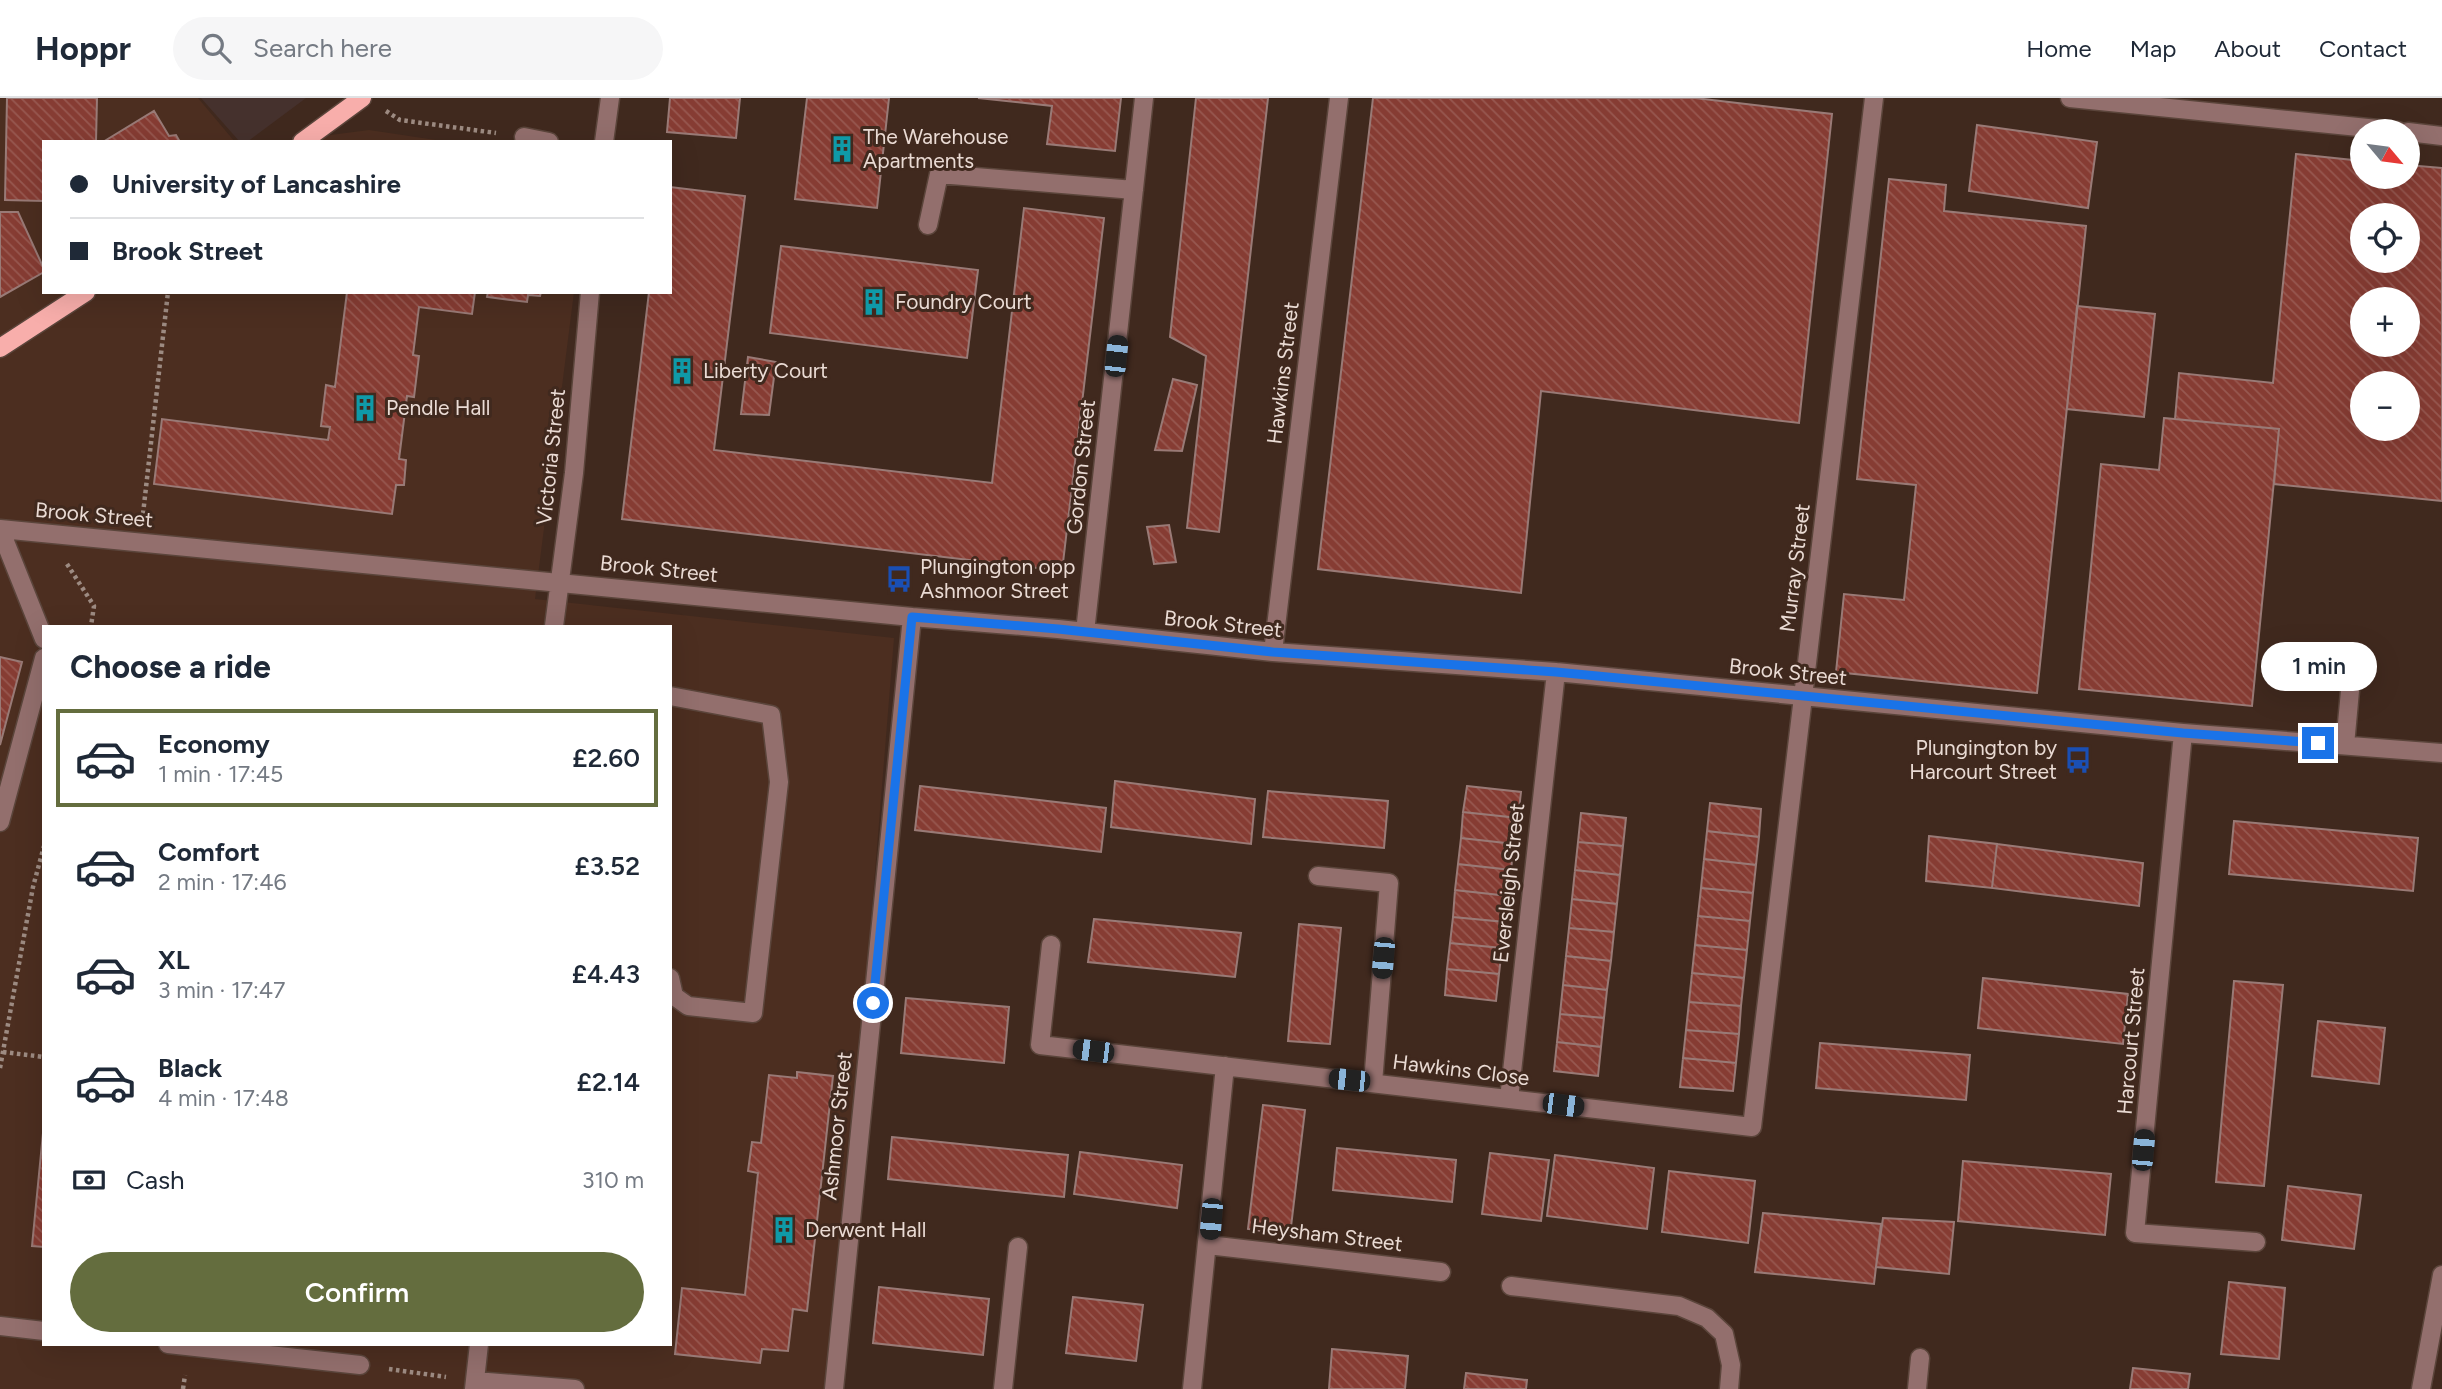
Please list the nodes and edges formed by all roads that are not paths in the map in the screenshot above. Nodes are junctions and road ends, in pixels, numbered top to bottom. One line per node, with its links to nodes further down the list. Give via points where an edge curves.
1 (362, 98): 11 (main road)
2 (610, 98): 13 (street)
3 (1144, 98): 14 (street, Gordon Street)
4 (1339, 98): 25 (street, Hawkins Street)
5 (1874, 98): 30 (street, Murray Street)
6 (2070, 98): 7 (street)
7 (2350, 126)
8 (2420, 133): 9 (street)
9 (2442, 136)
10 (524, 137): 12 (street)
11 (305, 140)
12 (539, 140)
13 (604, 140)
14 (1134, 190): 15 (street, via 939,174); 23 (street, Gordon Street)
15 (928, 225)
16 (83, 294): 18 (main road)
17 (590, 294): 20 (street, Victoria Street)
18 (0, 348)
19 (0, 529): 20 (street, Brook Street); 24 (street)
20 (560, 582): 21 (street, Brook Street); 22 (street, Victoria Street)
21 (912, 617): 23 (street, Brook Street); 56 (street, Ashmoor Street)
22 (554, 625)
23 (1085, 632): 25 (street, Brook Street)
24 (42, 634)
25 (1273, 652): 27 (street, Brook Street)
26 (42, 665): 34 (street)
27 (1556, 672): 30 (street, Brook Street); 40 (street, Eversleigh Street)
28 (2350, 691): 32 (street)
29 (672, 696): 37 (street, via 771,715 779,782 753,1013 688,1006 674,996)
30 (1803, 697): 31 (street, Brook Street); 41 (street, Murray Street)
31 (2183, 733): 32 (street, Brook Street); 42 (street, Harcourt Street, via 2135,1233)
32 (2345, 745): 33 (street, Brook Street)
33 (2442, 753)
34 (0, 822)
35 (1318, 876): 39 (street, Hawkins Close, via 1390,883)
36 (1051, 945): 38 (street, via 1040,1045)
37 (672, 987)
38 (1225, 1066): 39 (street, Hawkins Close); 43 (street)
39 (1373, 1083): 40 (street, Hawkins Close)
40 (1509, 1099): 41 (street, Hawkins Close)
41 (1752, 1127)
42 (2256, 1242)
43 (1208, 1245): 45 (street, Heysham Street); 58 (street)
44 (1018, 1247): 57 (street)
45 (1441, 1272)
46 (2442, 1275): 61 (street)
47 (1511, 1286): 59 (street, via 1679,1306 1707,1318 1724,1334 1731,1366)
48 (0, 1326): 49 (street)
49 (42, 1331)
50 (186, 1346): 53 (street)
51 (479, 1346): 54 (street)
52 (1920, 1358): 60 (street)
53 (360, 1365)
54 (475, 1385): 55 (street)
55 (575, 1389)
56 (834, 1389)
57 (1003, 1389)
58 (1192, 1389)
59 (1729, 1389)
60 (1917, 1389)
61 (2421, 1389)

